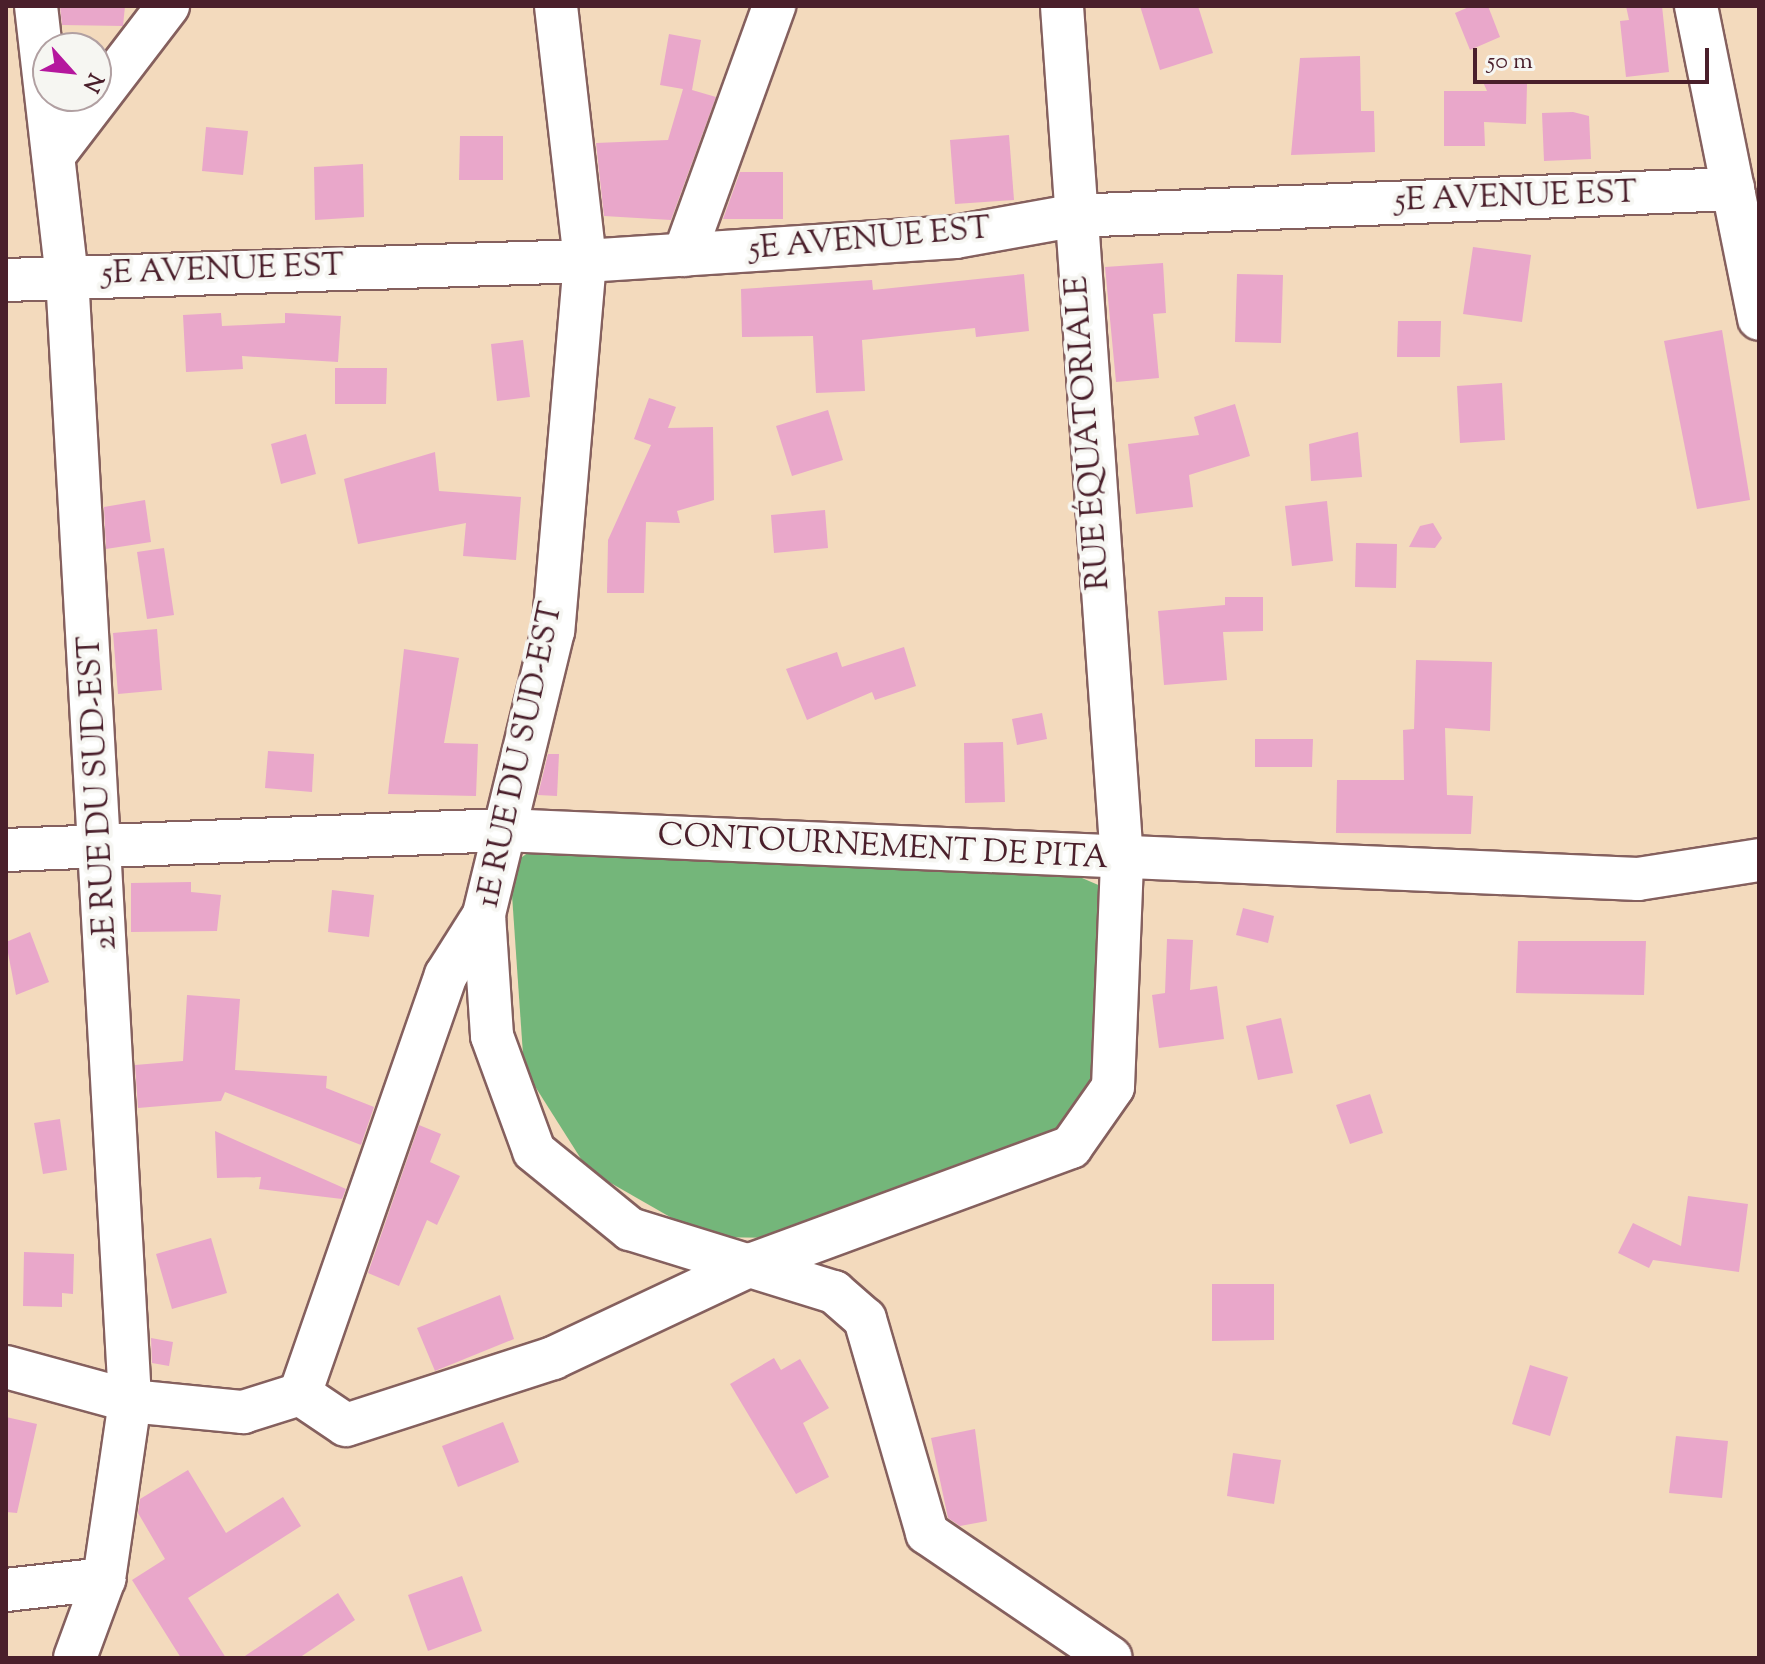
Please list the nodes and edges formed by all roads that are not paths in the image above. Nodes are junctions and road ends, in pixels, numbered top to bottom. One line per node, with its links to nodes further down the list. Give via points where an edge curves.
1 (36, 6): 7 (street, 2E RUE DU SUD-EST)
2 (168, 6): 7 (street)
3 (556, 6): 11 (street, 1E RUE DU SUD-EST)
4 (774, 6): 10 (street)
5 (1062, 6): 9 (street, RUE ÉQUATORIALE)
6 (1696, 6): 8 (street)
7 (54, 155): 12 (street, 2E RUE DU SUD-EST)
8 (1733, 189): 9 (street, 5E AVENUE EST); 14 (street)
9 (1072, 216): 10 (street, 5E AVENUE EST, via 955,237); 18 (street, RUE ÉQUATORIALE)
10 (684, 255): 11 (street, 5E AVENUE EST)
11 (585, 261): 12 (street, 5E AVENUE EST); 15 (street, 1E RUE DU SUD-EST, via 553,631)
12 (67, 276): 13 (street, 5E AVENUE EST); 16 (street, 2E RUE DU SUD-EST)
13 (6, 280)
14 (1759, 319)
15 (503, 830): 16 (street, CONTOURNEMENT DE PITA); 18 (street, CONTOURNEMENT DE PITA); 20 (street, 1E RUE DU SUD-EST)
16 (104, 849): 17 (street, CONTOURNEMENT DE PITA); 24 (street, 2E RUE DU SUD-EST)
17 (6, 850)
18 (1122, 860): 19 (street, CONTOURNEMENT DE PITA, via 1638,879); 21 (street, RUE ÉQUATORIALE, via 1113,1087 1071,1147)
19 (1759, 860)
20 (484, 915): 21 (street, 1E RUE DU SUD-EST, via 492,1036 534,1151 630,1229); 23 (street, via 446,975)
21 (753, 1264): 23 (street, RUE ÉQUATORIALE, via 553,1358 346,1425); 28 (street, 1E RUE DU SUD-EST, via 834,1292 865,1319 927,1533)
22 (6, 1367): 24 (street)
23 (300, 1394): 24 (street, via 243,1412)
24 (130, 1401): 25 (street, 2E RUE DU SUD-EST)
25 (104, 1579): 26 (street); 27 (street, 2E RUE DU SUD-EST)
26 (6, 1590)
27 (75, 1658)
28 (1111, 1658)

